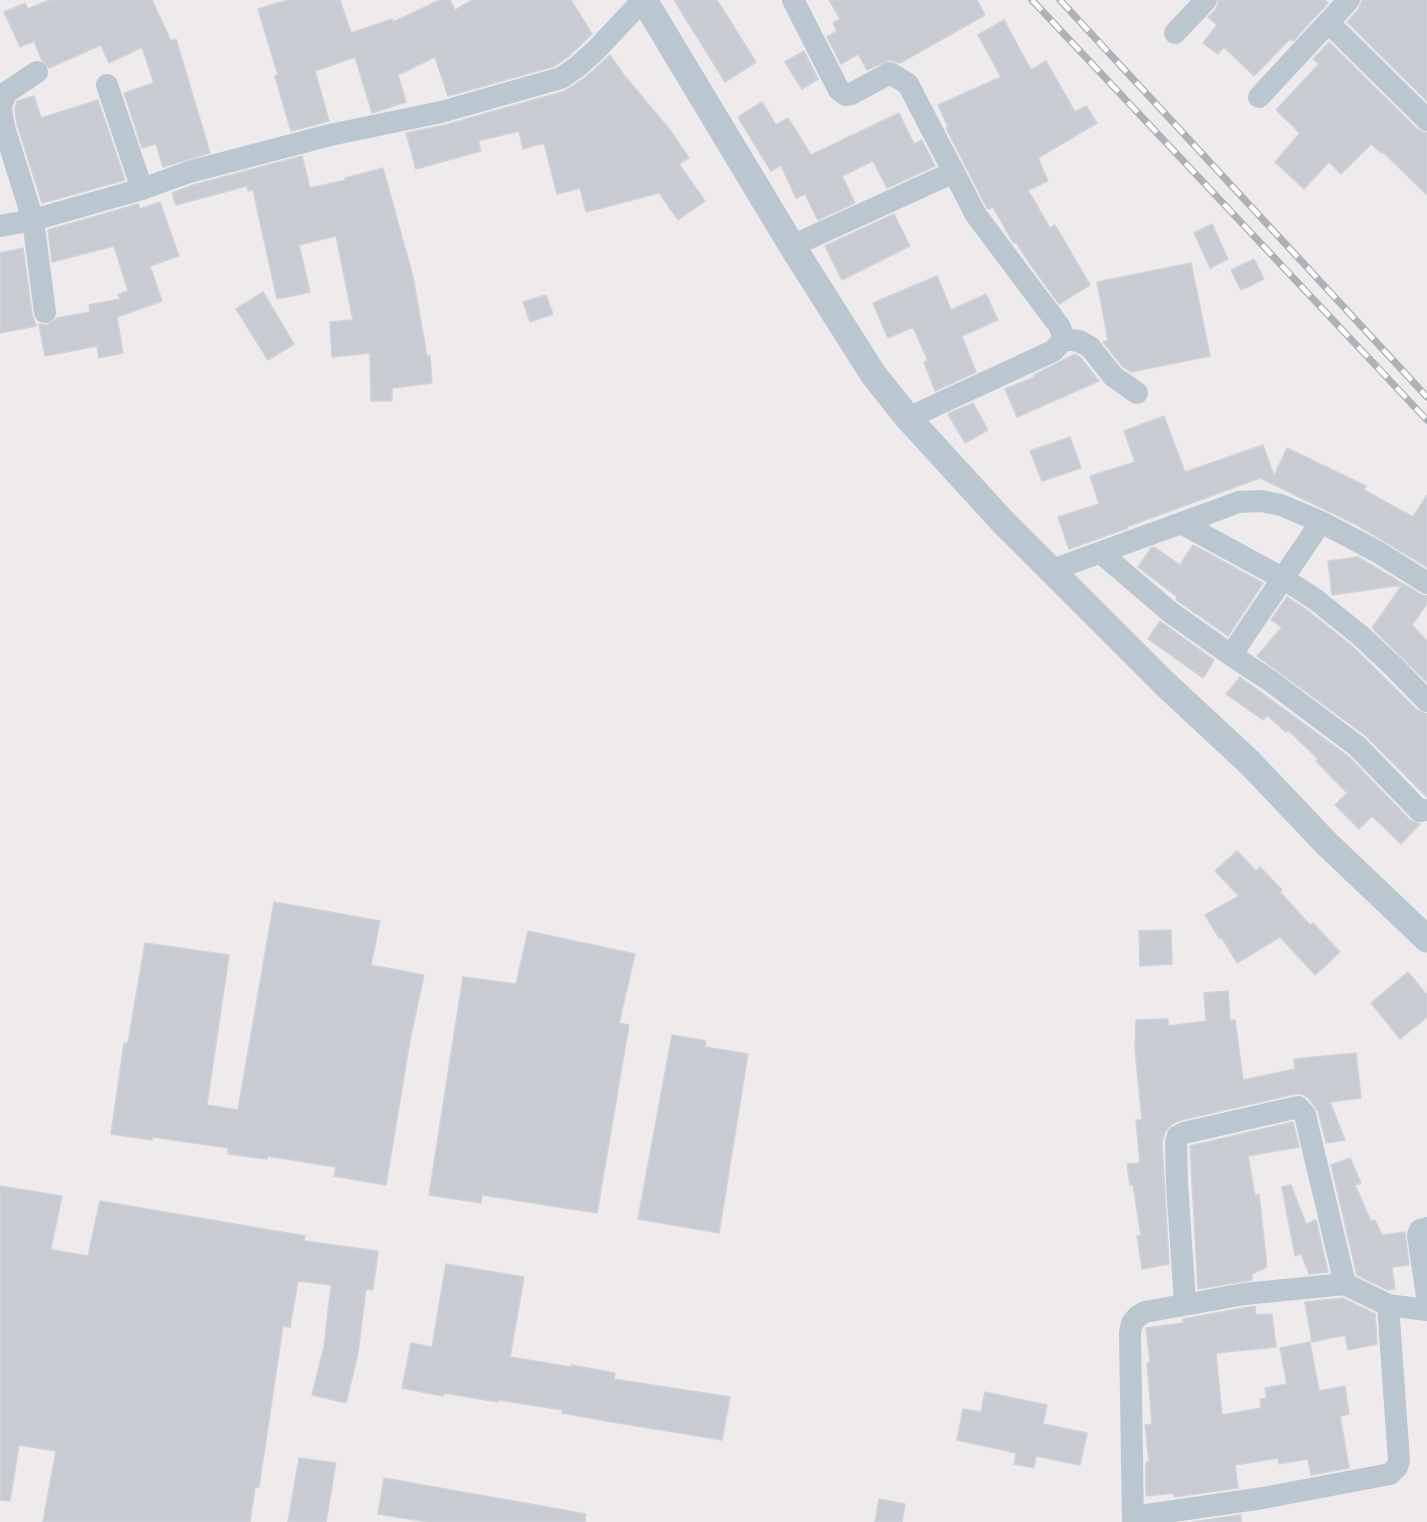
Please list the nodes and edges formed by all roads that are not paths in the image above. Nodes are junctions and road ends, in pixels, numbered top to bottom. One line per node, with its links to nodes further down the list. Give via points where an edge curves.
1 (644, 0): 12 (street, via 577,68 561,78 441,112 330,135 189,172); 15 (street)
2 (793, 0): 11 (street, via 839,90 851,94 891,73 898,76 908,84)
3 (1206, 0): 6 (street)
4 (1349, 0): 5 (street)
5 (1329, 22): 9 (street); 10 (street)
6 (1175, 33)
7 (37, 72): 13 (street, via 7,92 1,110)
8 (107, 85): 12 (street)
9 (1259, 97)
10 (1427, 120)
11 (954, 172): 15 (street); 17 (street, via 976,215 1060,327)
12 (142, 189): 13 (street)
13 (33, 220): 14 (street); 16 (street)
14 (0, 226)
15 (792, 246): 19 (street, via 873,374)
16 (45, 312)
17 (1064, 339): 18 (street, via 1079,341 1090,348 1113,376); 19 (street, via 1053,351)
18 (1137, 393)
19 (908, 418): 23 (street)
20 (1321, 522): 21 (street, via 1281,505 1253,501 1239,502); 24 (street); 25 (street)
21 (1183, 524): 22 (street); 24 (street)
22 (1101, 553): 23 (street); 26 (street, via 1170,612)
23 (1052, 570): 29 (street)
24 (1284, 579): 26 (street); 27 (street, via 1361,636)
25 (1427, 583)
26 (1230, 655): 28 (street, via 1357,746 1420,811)
27 (1427, 701)
28 (1427, 810)
29 (1427, 939)
30 (1427, 1228): 32 (street, via 1418,1235)
31 (1345, 1284): 33 (street); 33 (street, via 1305,1115 1298,1107 1178,1136); 34 (street)
32 (1427, 1297)
33 (1185, 1304): 36 (street, via 1145,1312 1132,1323)
34 (1388, 1305): 35 (street); 36 (street, via 1399,1461 1390,1474)
35 (1427, 1310)
36 (1133, 1519)

